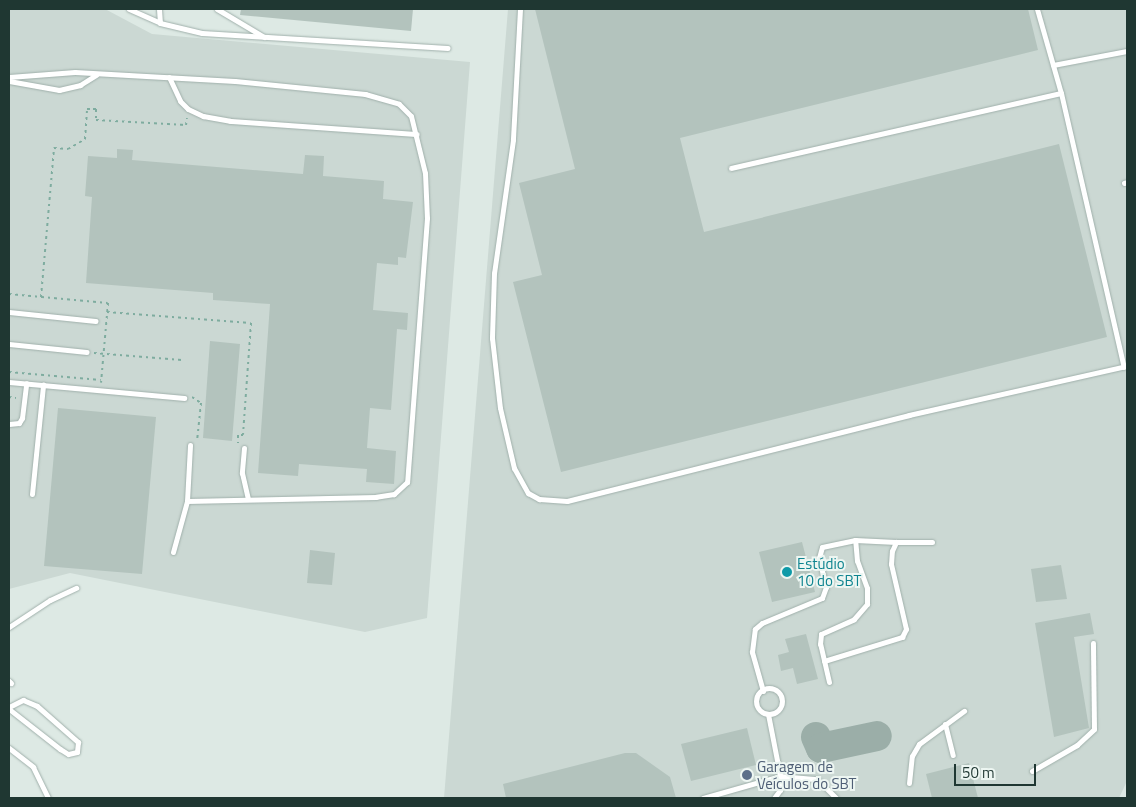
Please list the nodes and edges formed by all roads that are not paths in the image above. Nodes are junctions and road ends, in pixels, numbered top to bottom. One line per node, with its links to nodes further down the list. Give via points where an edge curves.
1 (129, 9): 6 (lane)
2 (159, 9): 6 (lane)
3 (217, 9): 7 (lane)
4 (520, 9): 22 (lane, via 513,140 494,273 492,338 500,408 514,468 528,493 539,499 567,501 908,415)
5 (1037, 9): 10 (lane)
6 (160, 23): 7 (lane, via 202,33)
7 (265, 38): 8 (lane)
8 (448, 48)
9 (1127, 52): 10 (lane)
10 (1053, 65): 15 (lane)
11 (96, 75): 12 (lane, via 75,72); 13 (lane); 14 (lane, via 80,85 60,90)
12 (9, 77)
13 (169, 77): 16 (lane, via 381,97 399,104 412,116); 16 (lane, via 176,94 188,109 230,121)
14 (9, 81)
15 (1061, 92): 17 (lane); 22 (lane)
16 (417, 134): 31 (lane, via 425,173 427,218 407,482 394,494 376,497)
17 (730, 168)
18 (9, 312): 19 (lane)
19 (96, 321)
20 (9, 344): 21 (lane)
21 (87, 352)
22 (1126, 367)
23 (9, 382): 24 (lane)
24 (26, 383): 25 (lane); 27 (lane, via 22,418 19,423)
25 (44, 385): 26 (lane); 30 (lane)
26 (184, 398)
27 (9, 424)
28 (190, 445): 32 (lane)
29 (244, 448): 31 (lane, via 242,473)
30 (32, 494)
31 (248, 498): 32 (lane)
32 (187, 501): 36 (lane)
33 (855, 540): 34 (lane); 40 (lane, via 857,560 867,588 867,604 854,619 821,634); 42 (lane, via 822,547 819,558 826,587 822,598 762,623 755,629 752,652)
34 (896, 542): 35 (lane); 40 (lane, via 891,564 905,618 902,637)
35 (932, 542)
36 (173, 552)
37 (76, 588): 38 (lane, via 50,600)
38 (9, 627)
39 (1093, 643): 49 (lane, via 1094,729 1077,745)
40 (824, 661): 41 (lane)
41 (829, 682)
42 (763, 691): 45 (lane, via 756,698 757,704); 45 (lane, via 776,690 782,699 778,711)
43 (9, 708): 43 (lane, via 60,749 68,754 78,752 78,742 32,703 23,700)
44 (964, 711): 46 (lane)
45 (768, 714): 50 (lane)
46 (945, 724): 48 (lane); 51 (lane, via 919,744 912,756)
47 (9, 748): 52 (lane, via 33,767)
48 (953, 755)
49 (1032, 771)
50 (780, 776): 53 (lane); 54 (lane, via 780,790); 55 (lane, via 817,779)
51 (909, 783)
52 (48, 798)
53 (703, 798)
54 (774, 798)
55 (836, 798)

